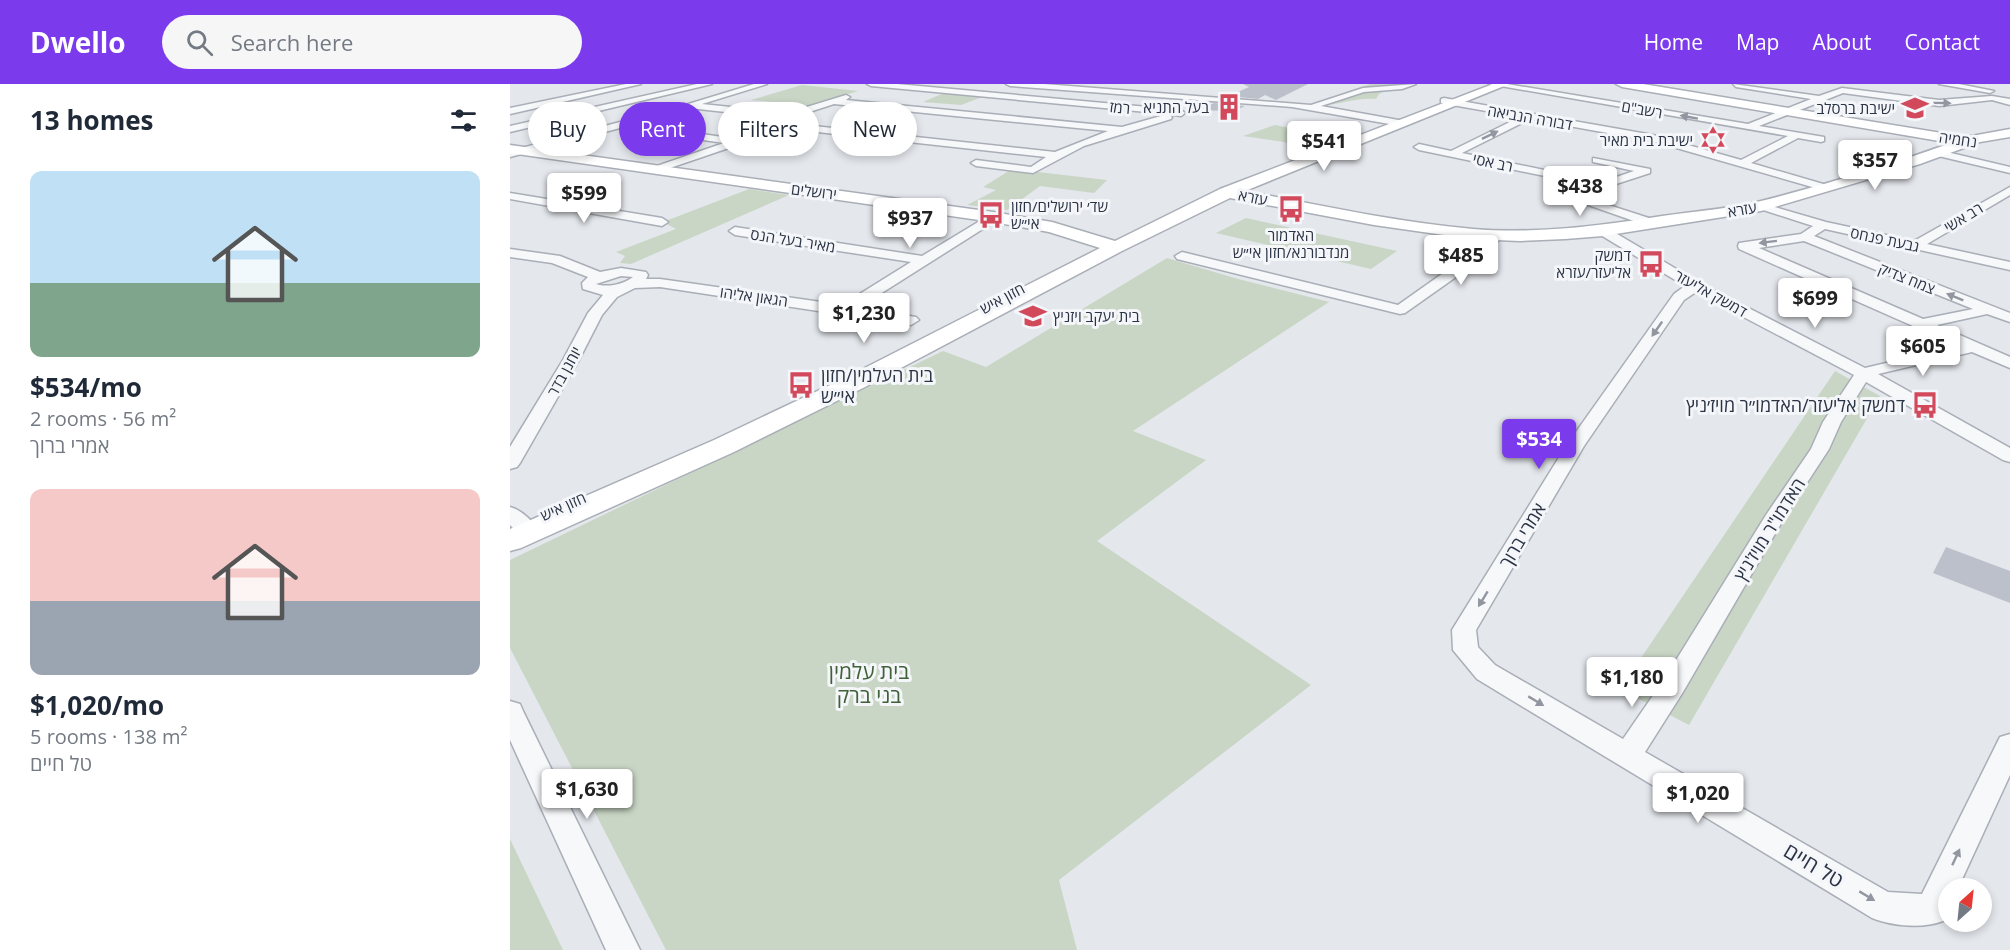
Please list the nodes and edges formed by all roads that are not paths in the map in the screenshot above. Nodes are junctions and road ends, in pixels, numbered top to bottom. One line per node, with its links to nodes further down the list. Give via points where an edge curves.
1 (637, 84): 31 (street)
2 (708, 84): 25 (street)
3 (763, 84): 28 (street, via 689,105)
4 (871, 84): 5 (street, רמז)
5 (882, 84): 15 (street); 41 (street, רמז, via 1185,112)
6 (1010, 84): 7 (street)
7 (1019, 84): 18 (street)
8 (1412, 84): 27 (street, via 1363,90)
9 (1496, 84): 22 (street, חזון איש); 38 (street, רשב"ם, one-way to 9)
10 (1622, 84): 29 (street, נחמיה)
11 (1646, 84): 29 (street, נחמיה)
12 (1740, 84): 19 (street, via 1736,85)
13 (1943, 84): 16 (street)
14 (1208, 88): 18 (street)
15 (862, 92)
16 (2010, 94)
17 (852, 95): 21 (street)
18 (1188, 97): 20 (street)
19 (1822, 99): 23 (street, one-way to 23, via 1842,90 1939,103 1992,98); 29 (street)
20 (1221, 100): 26 (street); 27 (street)
21 (833, 101): 24 (street); 30 (street)
22 (1449, 102): 34 (street, דבורה הנביאה); 36 (street, חזון איש)
23 (2010, 102)
24 (819, 106)
25 (607, 107)
26 (1200, 107)
27 (1311, 107): 36 (street)
28 (718, 108)
29 (1790, 109): 38 (street); 52 (street, נחמיה); 52 (street, נחמיה, via 1942,137)
30 (929, 110): 33 (street); 35 (street)
31 (510, 111): 32 (street)
32 (528, 115)
33 (917, 115)
34 (1529, 116): 54 (street, one-way to 34); 58 (street, דבורה הנביאה, via 1653,138)
35 (1024, 120): 39 (street); 41 (street)
36 (1397, 122): 64 (street, חזון איש)
37 (528, 125): 40 (street)
38 (1748, 127): 43 (street, רשב"ם)
39 (1004, 128)
40 (510, 129)
41 (1123, 130): 55 (street)
42 (2010, 133): 52 (street, עזרא)
43 (1791, 134): 46 (street, רשב"ם); 58 (street, via 1794,137)
44 (985, 137): 49 (street)
45 (718, 139): 53 (street, via 620,125)
46 (1821, 139)
47 (2010, 139): 52 (street, עזרא)
48 (917, 140): 49 (street)
49 (966, 146): 55 (street)
50 (1419, 147): 54 (street, רב אסי)
51 (718, 148): 61 (street)
52 (1962, 148): 59 (street); 59 (street); 60 (street); 63 (street, עזרא)
53 (513, 151): 61 (street, ירושלים)
54 (1452, 154): 62 (street, רב אסי)
55 (1053, 155): 57 (street, via 1033,170)
56 (1597, 160): 62 (street, via 1646,171)
57 (976, 163)
58 (1744, 163): 63 (street, דבורה הנביאה)
59 (1991, 164): 60 (street)
60 (2010, 168)
61 (655, 170): 68 (street, ירושלים)
62 (1603, 185): 70 (street, via 1577,199)
63 (1826, 188): 67 (street, עזרא)
64 (1227, 190): 74 (street, עזרא, via 1433,224); 75 (street, עזרא, via 1386,222); 77 (street, חזון איש)
65 (2008, 193): 78 (street, רב אשי)
66 (510, 196): 69 (street)
67 (1761, 206): 70 (street, עזרא); 71 (street, גבעת פנחס)
68 (993, 217): 77 (street, ירושלים, via 1052,227); 81 (street)
69 (662, 222)
70 (1650, 223): 73 (street, עזרא)
71 (1823, 225): 76 (street); 78 (street, גבעת פנחס)
72 (735, 231): 81 (street, מאיר בעל הנס)
73 (1604, 231): 74 (street, עזרא); 85 (street, דמשק אליעזר)
74 (1565, 234): 75 (street, עזרא)
75 (1496, 235): 80 (street, via 1485,250 1400,310)
76 (1805, 237): 87 (street, צמח צדיק, one-way to 76); 90 (street, one-way to 90, via 1744,246)
77 (1109, 245): 96 (street, חזון איש, via 856,382 724,446)
78 (1916, 245): 82 (street, גבעת פנחס)
79 (510, 253): 83 (street, via 555,259)
80 (1182, 256)
81 (922, 260): 86 (street)
82 (2010, 266)
83 (600, 277): 84 (street, הגאון אליהו, via 588,286 602,291); 84 (street, via 625,272 641,275)
84 (629, 286): 86 (street, הגאון אליהו, via 660,283); 95 (street, יוחנן בדר, via 612,294 595,312)
85 (1695, 286): 93 (street, דמשק אליעזר); 97 (street, אמרי ברוך, one-way to 97, via 1680,297 1575,446 1464,630 1466,650)
86 (846, 309): 89 (street, הגאון אליהו)
87 (1987, 310): 88 (street, צמח צדיק); 90 (street)
88 (2010, 318)
89 (911, 320)
90 (1923, 324): 91 (street)
91 (1974, 347): 92 (street); 93 (street)
92 (2010, 363)
93 (1863, 373): 94 (street, דמשק אליעזר); 100 (street, האדמו"ר מויז'ניץ, via 1820,449)
94 (2010, 456)
95 (510, 463)
96 (516, 528)
97 (1486, 672): 100 (street, טל חיים, one-way to 100)
98 (510, 711): 101 (street)
99 (2010, 745): 100 (street, טל חיים, one-way to 99, via 1884,907 1931,910)
100 (1628, 755)
101 (622, 950)

